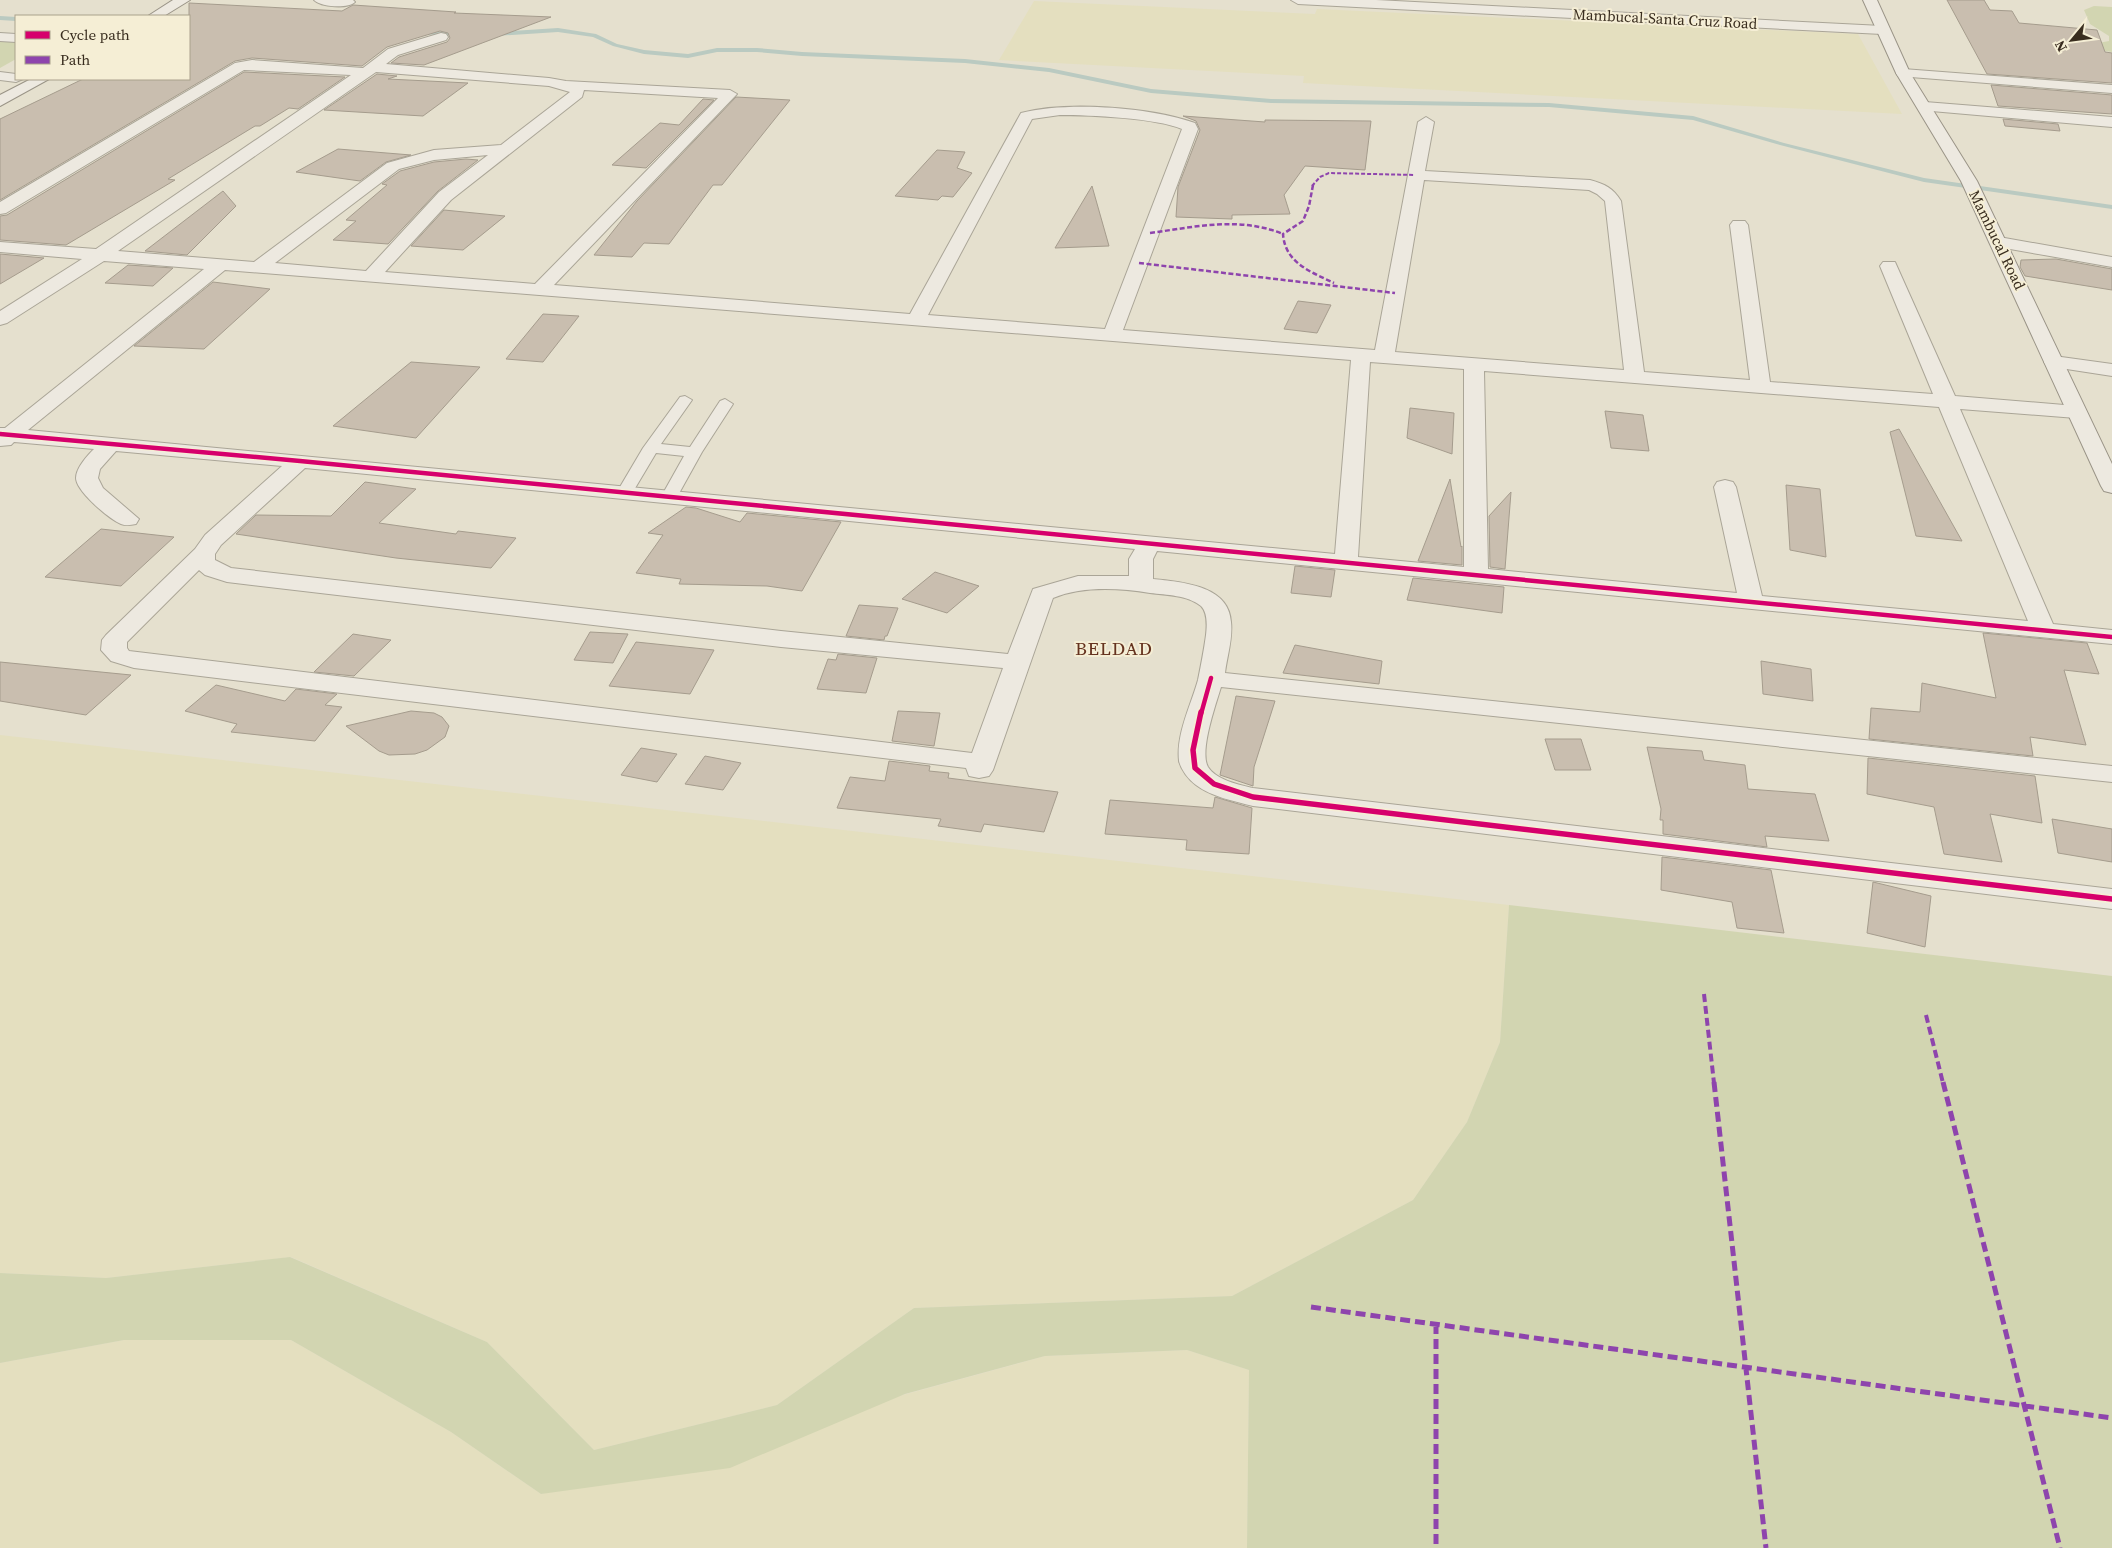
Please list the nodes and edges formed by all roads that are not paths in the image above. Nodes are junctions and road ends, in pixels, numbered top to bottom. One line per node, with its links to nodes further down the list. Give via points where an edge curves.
1 (183, 0): 6 (street)
2 (321, 0): 5 (street)
3 (1298, 0): 7 (street, Mambucal-Santa Cruz Road)
4 (1870, 0): 7 (street, Mambucal Road)
5 (348, 2)
6 (157, 15)
7 (1882, 30): 12 (street, Mambucal Road)
8 (0, 37): 10 (street)
9 (441, 37): 11 (street, via 393,52)
10 (15, 38)
11 (368, 70): 16 (street); 24 (street, via 240,66); 28 (street)
12 (1904, 73): 17 (street); 19 (street, Mambucal Road)
13 (0, 76): 14 (street)
14 (15, 78)
15 (40, 80): 18 (street)
16 (569, 85): 22 (street, via 577,88 577,94); 34 (street, via 730,94)
17 (2112, 90)
18 (0, 101)
19 (1925, 107): 21 (street); 26 (street, Mambucal Road, via 1972,187)
20 (1426, 122): 23 (street)
21 (2112, 122)
22 (504, 150): 32 (street, via 448,152 410,159 393,166); 33 (street, via 445,196)
23 (1415, 176): 39 (street); 43 (street, via 1590,185 1609,194 1613,201)
24 (0, 209)
25 (1739, 226): 44 (street)
26 (1999, 242): 29 (street); 40 (street, Mambucal Road)
27 (0, 247): 28 (street)
28 (100, 255): 30 (street); 35 (street)
29 (2112, 262)
30 (220, 265): 32 (street); 49 (street)
31 (1889, 266): 46 (street)
32 (257, 268): 33 (street)
33 (370, 277): 34 (street)
34 (539, 290): 36 (street)
35 (0, 319)
36 (916, 320): 37 (street); 37 (street, via 1026,116 1061,110 1185,124 1190,129)
37 (1112, 336): 38 (street)
38 (1362, 355): 39 (street); 61 (street)
39 (1384, 357): 41 (street)
40 (2054, 362): 42 (street); 48 (street, Mambucal Road)
41 (1474, 364): 43 (street); 62 (street)
42 (2112, 370)
43 (1635, 377): 44 (street)
44 (1761, 387): 46 (street)
45 (685, 400): 51 (lane)
46 (1946, 401): 48 (street); 65 (street)
47 (725, 404): 52 (lane)
48 (2076, 412): 54 (street, Mambucal Road)
49 (4, 437): 50 (street)
50 (111, 444): 53 (street); 58 (street, via 95,458 85,476 86,483)
51 (651, 448): 52 (lane); 56 (lane)
52 (694, 452): 57 (lane)
53 (300, 461): 56 (street); 60 (street, via 213,540)
54 (2112, 486)
55 (1725, 487): 64 (street)
56 (625, 492): 57 (street)
57 (669, 497): 59 (street)
58 (128, 519)
59 (1149, 544): 61 (street); 63 (street, via 1141,559)
60 (203, 554): 67 (street, via 204,564 227,575 781,640); 67 (street, via 115,640 114,650 120,656 980,766)
61 (1346, 563): 62 (street)
62 (1476, 575): 64 (street)
63 (1141, 584): 67 (street, via 1071,584 1042,594); 68 (street, via 1188,592 1212,600 1219,620)
64 (1751, 602): 65 (street)
65 (2044, 631): 66 (street)
66 (2112, 637)
67 (1016, 662)
68 (1211, 678): 69 (street, via 1241,684); 70 (street, via 1192,754 1195,768 1208,781 1253,797)
69 (2112, 774)
70 (2112, 899)

